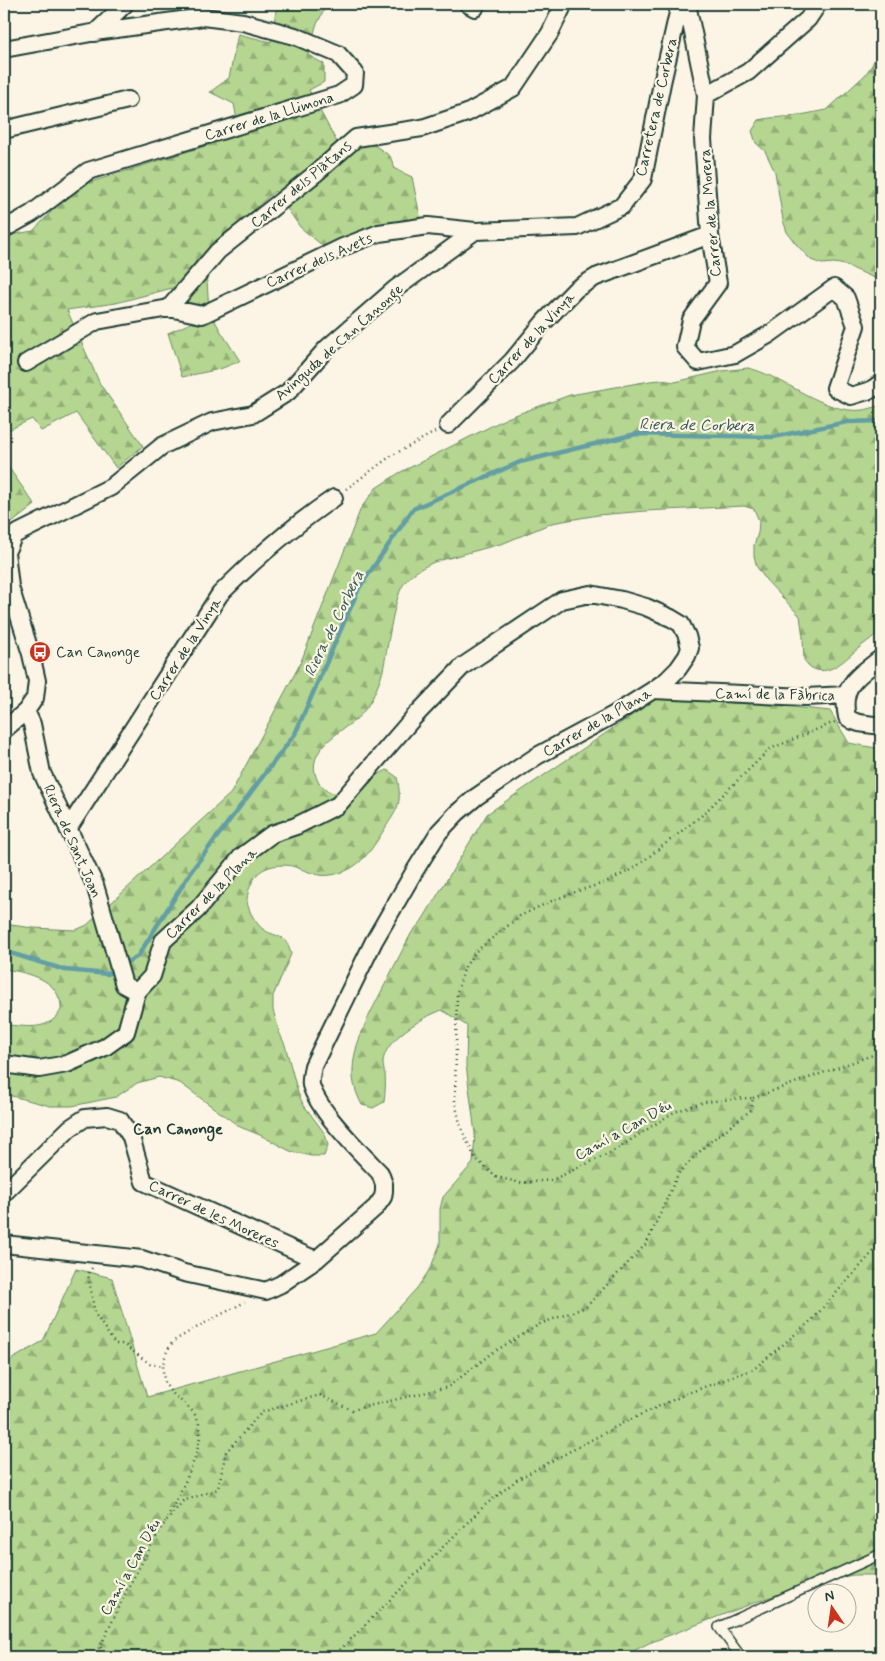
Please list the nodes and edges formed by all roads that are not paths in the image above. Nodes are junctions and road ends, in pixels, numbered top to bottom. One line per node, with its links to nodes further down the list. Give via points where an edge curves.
1 (125, 4): 6 (street)
2 (562, 4): 14 (street, Carrer dels Plàtans, via 554,27 514,88 467,113 422,128 356,138 218,251)
3 (680, 4): 12 (street, Carretera de Corbera, via 643,178 622,206 577,227)
4 (687, 4): 8 (street, Carrer de la Morera)
5 (818, 4): 8 (street, via 808,20 748,72)
6 (95, 33): 7 (street, Carrer de la Llimona); 11 (street, Carrer de la Llimona, via 203,17 243,22 294,36 338,54 355,73 354,85 340,95 88,171 31,214)
7 (4, 49)
8 (706, 95): 13 (street, Carrer de la Morera, via 703,139)
9 (128, 100): 10 (street)
10 (4, 130)
11 (4, 229)
12 (475, 231): 14 (street, Carrer dels Avets, via 428,226 380,233 343,247 202,315); 22 (street, Avinguda de Can Canonge, via 395,290 327,348 288,392 253,414 212,422 162,446 111,487 14,535 6,552 10,587 37,681 35,698)
13 (710, 235): 16 (street, Carrer de la Morera, via 718,283 691,320 685,347 698,362 734,354 770,334 834,288 846,298 856,326 835,388 851,396); 17 (street, Carrer de la Vinya, via 596,277 576,289 512,362)
14 (169, 308): 15 (street, via 97,321)
15 (26, 363)
16 (881, 383)
17 (448, 425)
18 (334, 498): 25 (street, Carrer de la Vinya, via 246,568 220,594)
19 (881, 658): 21 (street, Camí de la Fàbrica, via 852,683)
20 (653, 690): 21 (street, Camí de la Fàbrica, via 806,697); 26 (street, Carrer de la Plana, via 678,669 687,656 690,648 681,624 646,607 622,600 590,594 562,600 463,666 338,805 272,834 242,857 198,909 163,941 152,976); 30 (street, Carrer de la Plana, via 537,756 476,797 439,832 414,872 374,941 313,1066 311,1084 317,1099 380,1173 384,1184 383,1197 376,1207)
21 (846, 694): 23 (street, via 847,717 859,723)
22 (26, 711): 24 (street, Avinguda de Can Canonge); 25 (street, Riera de Sant Joan, via 32,724 42,773)
23 (881, 726)
24 (5, 731)
25 (68, 829): 26 (street, Riera de Sant Joan, via 95,885 118,961)
26 (131, 988): 27 (street, Carrer de la Plana, via 126,1032 104,1047 67,1064 39,1069)
27 (4, 1064)
28 (4, 1193): 30 (street, Carrer de les Moreres, via 70,1128 85,1118 107,1116 120,1120 131,1137 144,1182)
29 (4, 1244): 30 (street, Carrer de la Plana, via 142,1259 184,1273 266,1291)
30 (316, 1260)
31 (881, 1554): 32 (lane, via 719,1627)
32 (741, 1657)

